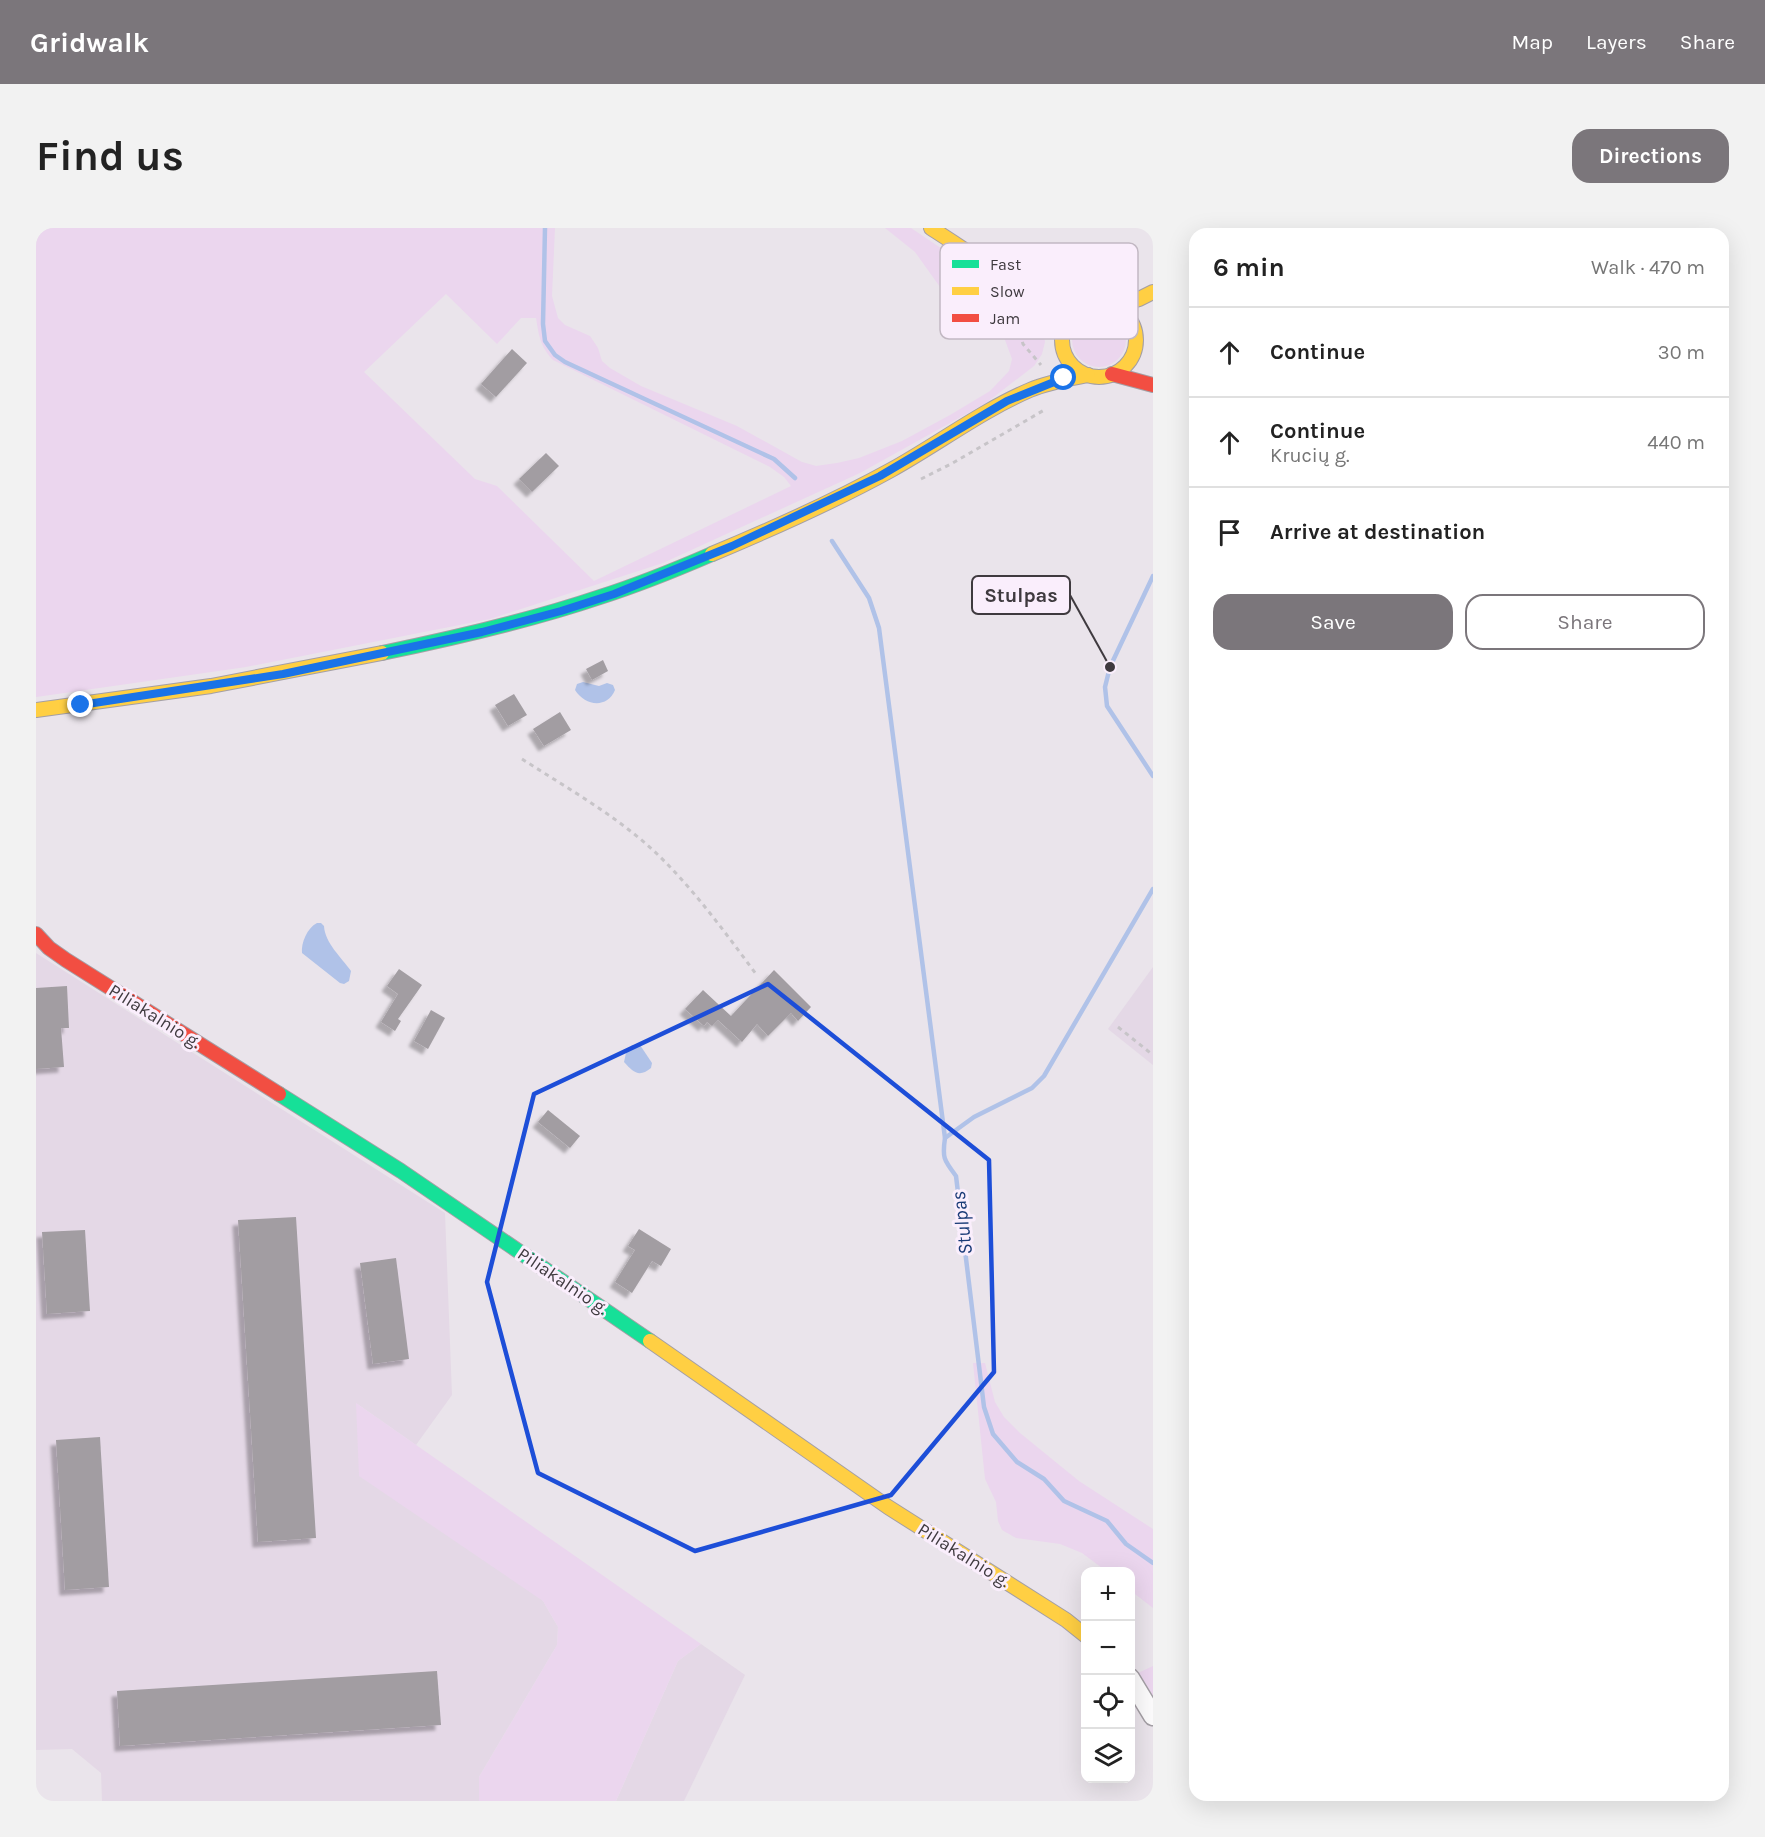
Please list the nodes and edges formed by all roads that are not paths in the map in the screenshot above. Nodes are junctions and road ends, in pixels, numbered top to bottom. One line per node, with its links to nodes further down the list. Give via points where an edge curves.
1 (931, 228): 2 (main road)
2 (954, 243)
3 (1153, 292): 4 (main road)
4 (1138, 299)
5 (1147, 320): 6 (main road)
6 (1138, 336)
7 (1136, 339): 9 (main road); 10 (main road, via 1129,362)
8 (1062, 341): 11 (main road, via 1068,360); 13 (main road, via 1046,364)
9 (1148, 359)
10 (1112, 374): 11 (main road); 12 (main road)
11 (1088, 375): 13 (main road, via 1064,378)
12 (1153, 385)
13 (1007, 401): 14 (main road, via 880,476 742,542 561,611 482,632 283,674)
14 (36, 710)
15 (36, 934): 16 (main road, Piliakalnio g., via 66,960 401,1171 888,1507)
16 (1081, 1632)
17 (1135, 1685): 18 (street)
18 (1153, 1716)

